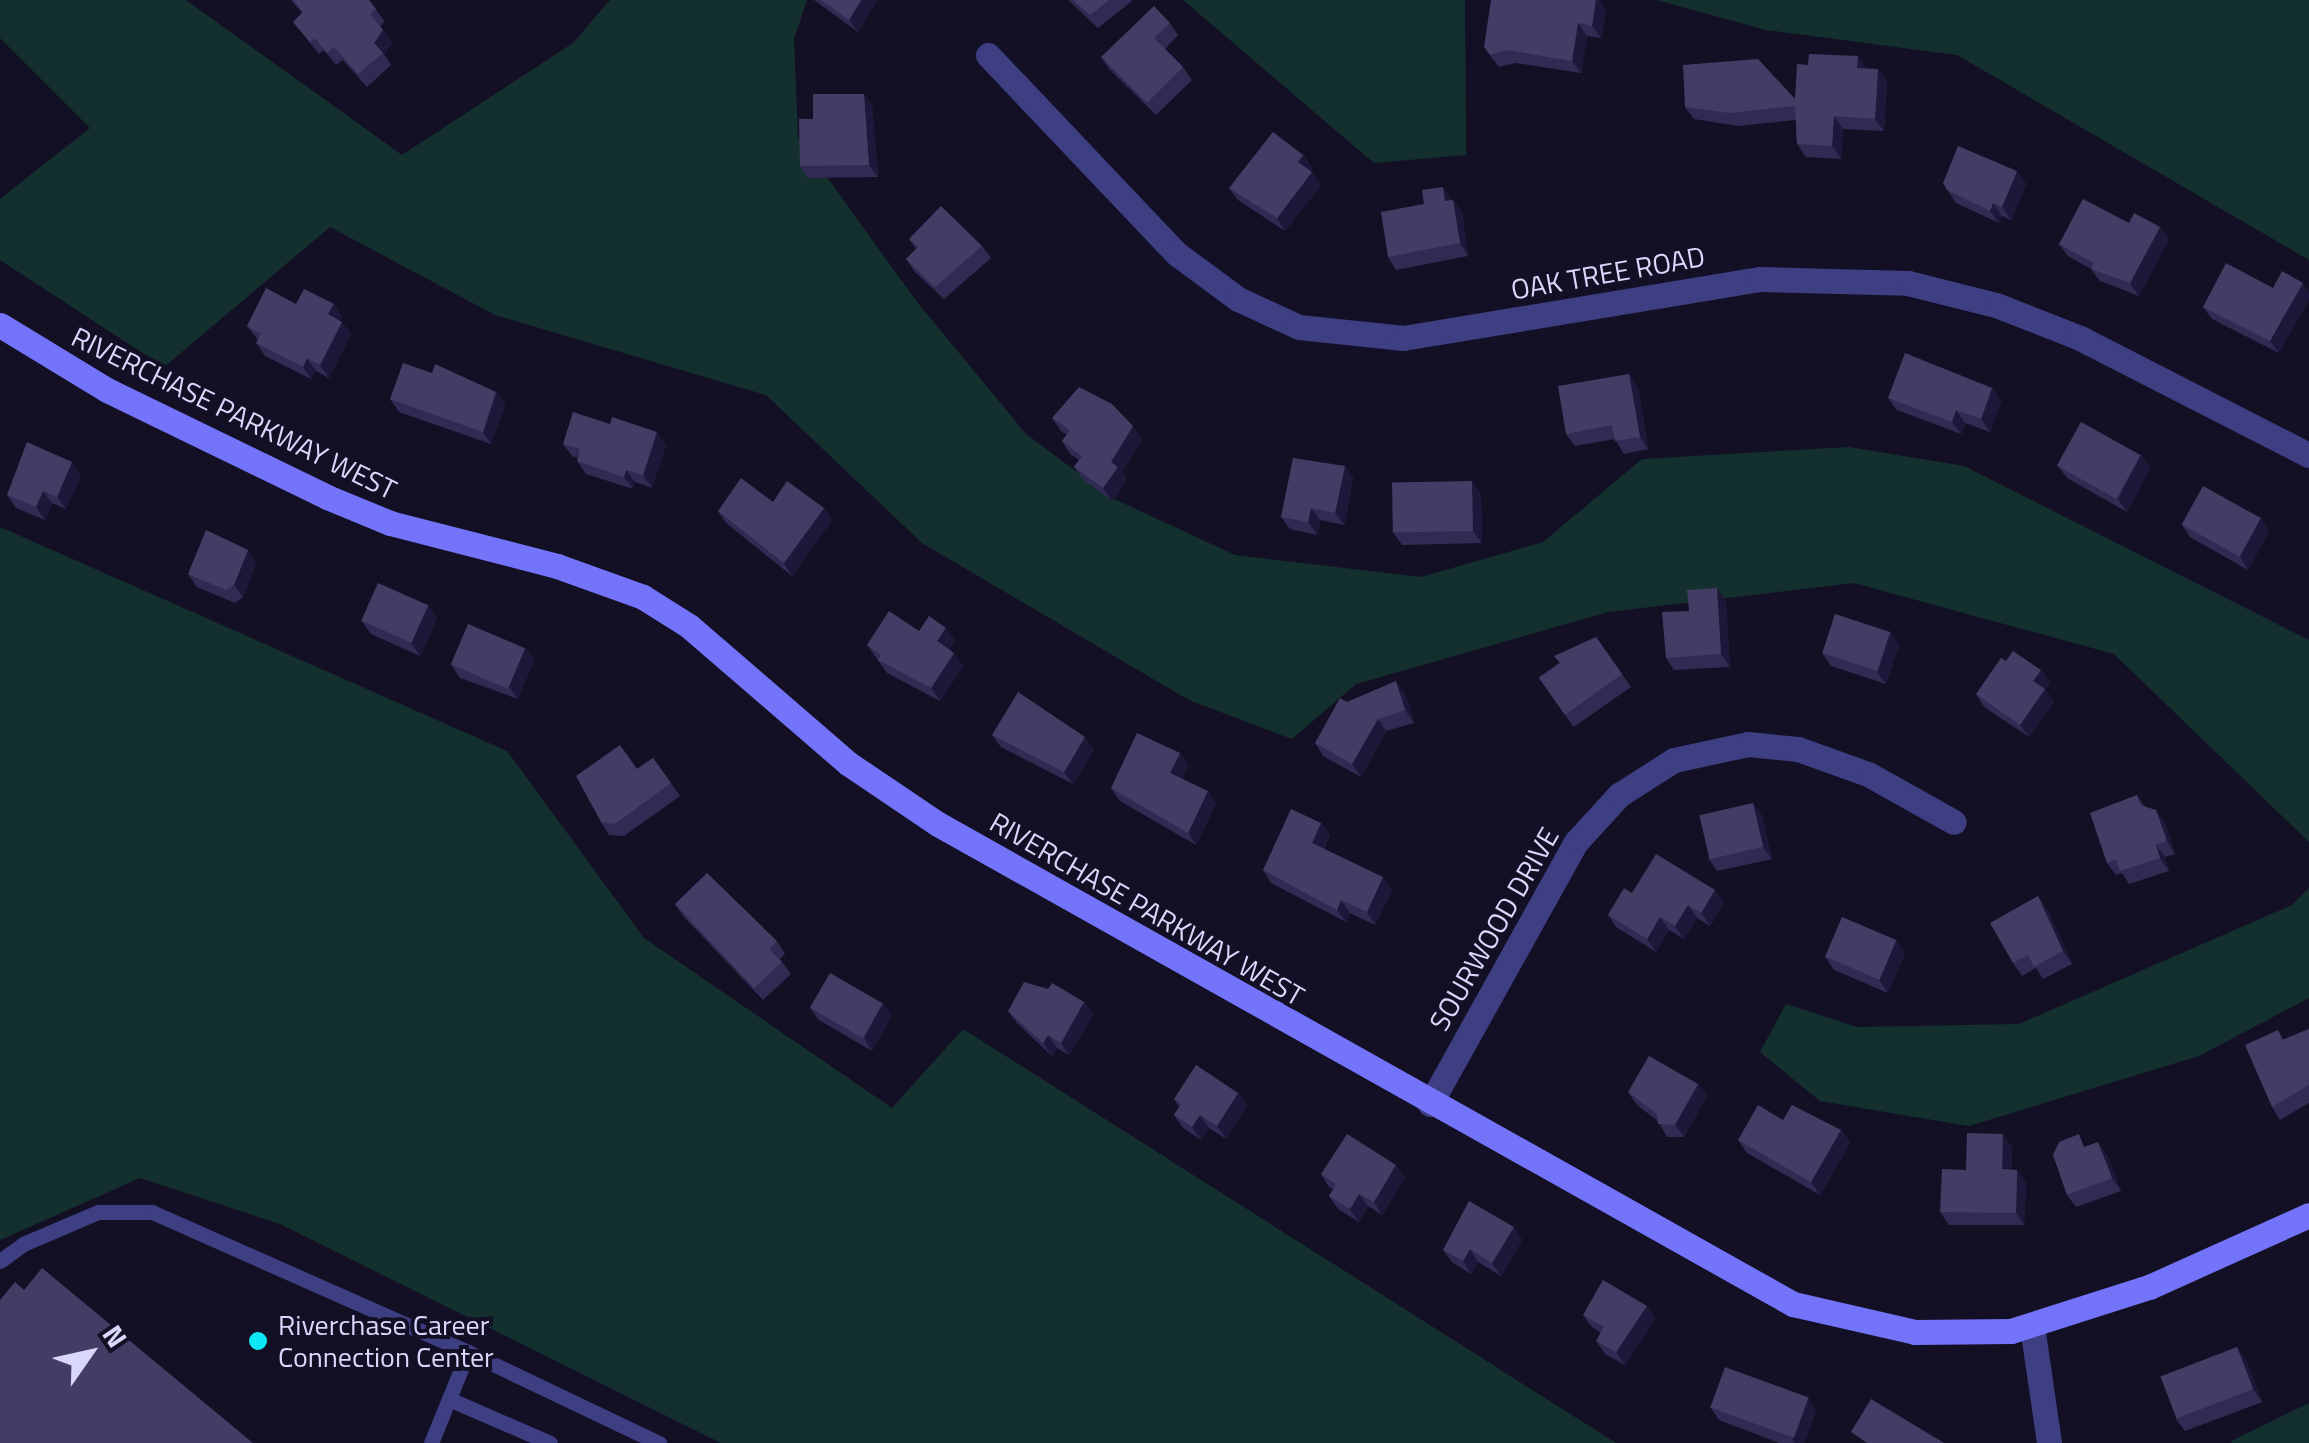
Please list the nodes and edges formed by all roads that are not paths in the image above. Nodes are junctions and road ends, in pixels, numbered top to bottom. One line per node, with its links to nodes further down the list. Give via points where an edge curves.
1 (988, 56): 3 (street, OAK TREE ROAD, via 1177,254 1238,298 1299,327 1404,338 1760,279 1908,284 1996,305 2080,338)
2 (0, 325): 5 (street, RIVERCHASE PARKWAY WEST, via 107,390 327,497 425,534 557,566 643,597 689,626 849,764 938,824)
3 (2309, 456)
4 (1954, 822): 5 (street, SOURWOOD DRIVE, via 1868,774 1798,749 1748,744 1674,760 1619,795 1576,842)
5 (1430, 1104): 8 (street, RIVERCHASE PARKWAY WEST, via 1793,1304 1914,1332)
6 (2309, 1216): 8 (street, RIVERCHASE PARKWAY WEST, via 2149,1287)
7 (0, 1262): 9 (lane, via 24,1244 98,1212 152,1212)
8 (2032, 1326): 14 (street)
9 (468, 1352): 10 (lane); 13 (lane)
10 (449, 1398): 11 (lane); 12 (lane)
11 (432, 1443)
12 (550, 1443)
13 (659, 1443)
14 (2049, 1443)

